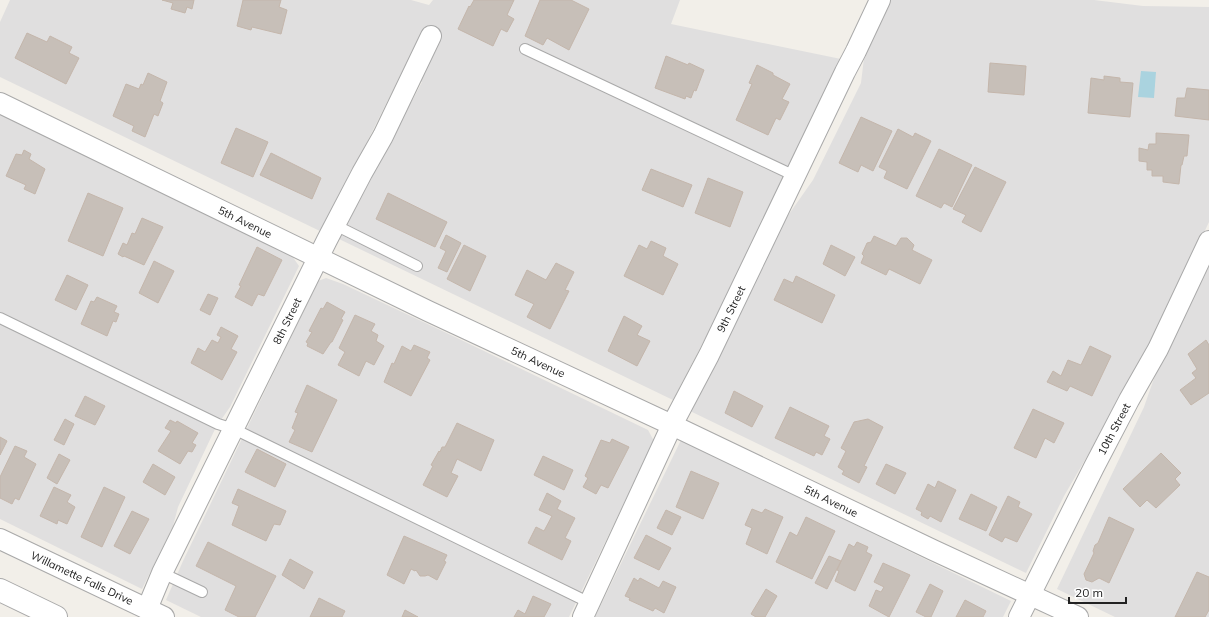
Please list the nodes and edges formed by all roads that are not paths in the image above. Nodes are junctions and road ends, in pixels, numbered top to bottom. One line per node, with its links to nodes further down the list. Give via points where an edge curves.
1 (880, 0): 5 (street, 9th Street)
2 (431, 36): 6 (street, 8th Street, via 383,136)
3 (525, 49): 5 (lane)
4 (0, 103): 8 (street, 5th Avenue)
5 (795, 176): 11 (street, 9th Street, via 709,356)
6 (335, 225): 8 (street, 8th Street); 9 (lane)
7 (1209, 241): 17 (street, 10th Street, via 1158,349)
8 (318, 258): 11 (street, 5th Avenue); 12 (street, 8th Street)
9 (417, 266)
10 (0, 318): 12 (lane, via 218,424)
11 (672, 425): 17 (street, 5th Avenue); 18 (street, 9th Street)
12 (234, 429): 14 (street, 8th Street); 18 (lane)
13 (0, 539): 19 (street, Willamette Falls Drive)
14 (162, 573): 16 (lane); 19 (street, 8th Street)
15 (0, 590): 20 (street)
16 (202, 592)
17 (1030, 594): 21 (street, 10th Street); 22 (street, 5th Avenue)
18 (586, 610)
19 (155, 613)
20 (56, 617)
21 (1019, 617)
22 (1078, 617)

